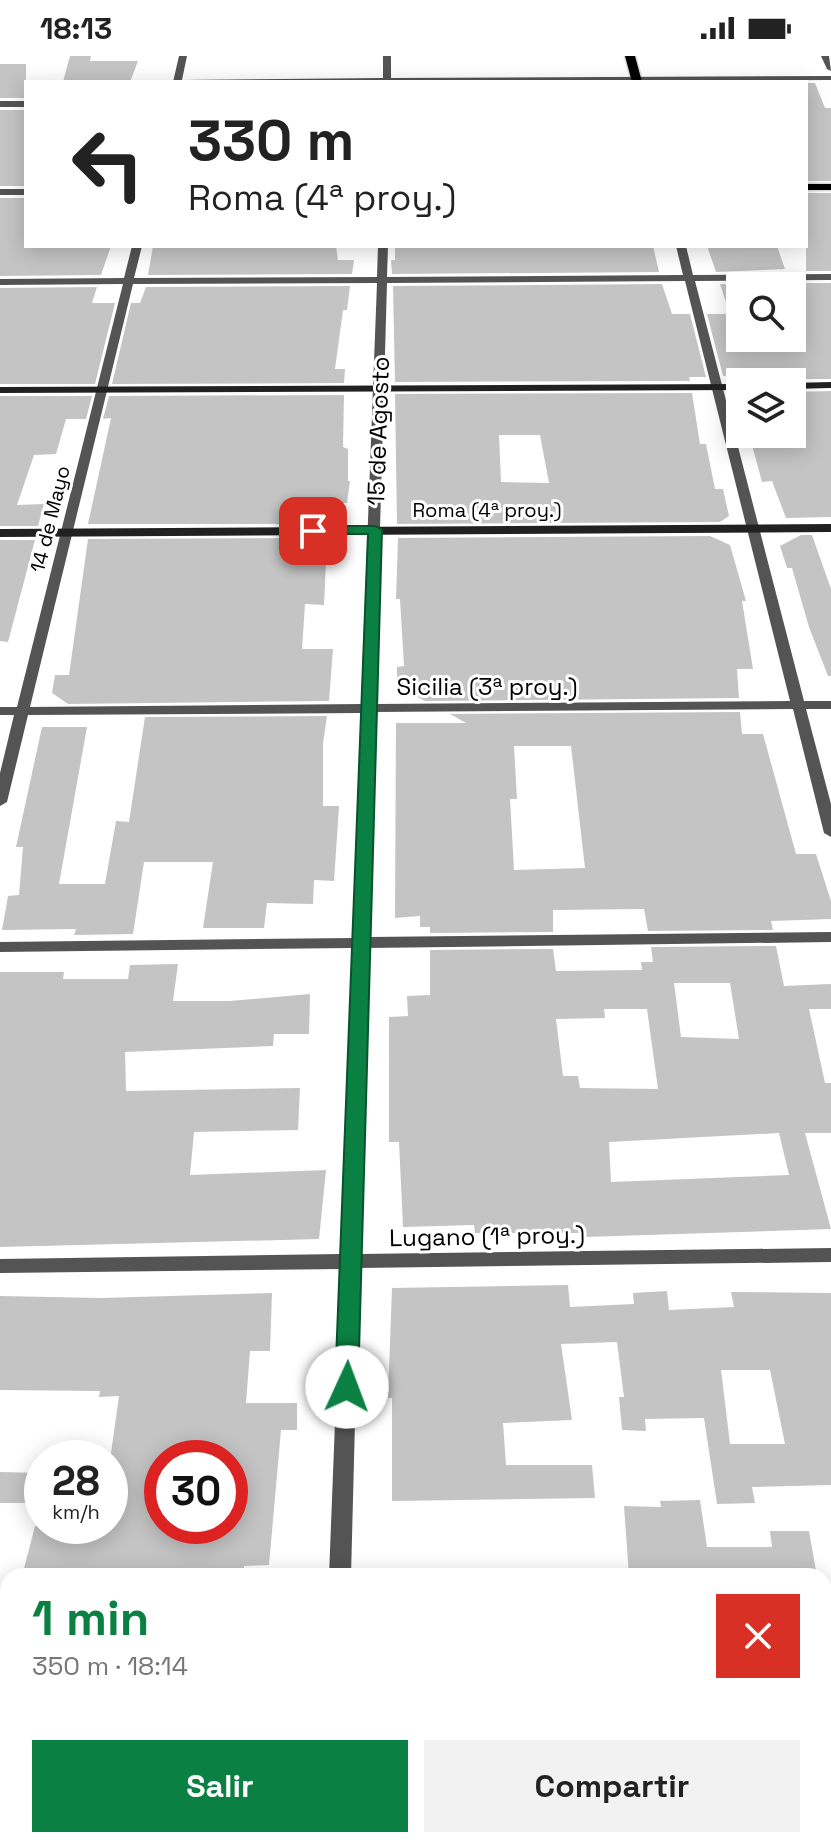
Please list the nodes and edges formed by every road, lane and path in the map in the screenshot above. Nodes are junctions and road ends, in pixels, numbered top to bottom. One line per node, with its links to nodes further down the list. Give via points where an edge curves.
1 (183, 56): 7 (street)
2 (387, 56): 8 (street)
3 (630, 56): 9 (main road)
4 (825, 56): 5 (street)
5 (831, 69)
6 (831, 78): 10 (street)
7 (177, 80)
8 (387, 80)
9 (637, 80)
10 (702, 80)
11 (0, 104): 12 (street)
12 (24, 104)
13 (808, 187): 14 (main road)
14 (831, 187)
15 (0, 192): 16 (street)
16 (24, 192)
17 (136, 248): 23 (street, 14 de Mayo)
18 (383, 248): 22 (street, 15 de Agosto)
19 (682, 248): 21 (street)
20 (831, 277): 21 (street)
21 (689, 278): 22 (street); 27 (street)
22 (382, 280): 23 (street); 29 (street, 15 de Agosto)
23 (128, 281): 24 (street); 31 (street, 14 de Mayo)
24 (0, 282)
25 (831, 385): 26 (main road)
26 (806, 386)
27 (719, 387): 28 (main road); 29 (main road); 32 (street)
28 (726, 387)
29 (379, 388): 31 (main road); 34 (street, 15 de Agosto)
30 (0, 390): 31 (main road)
31 (102, 390): 35 (street, 14 de Mayo)
32 (754, 528): 33 (main road, Roma (4ª proy.)); 34 (main road, Roma (4ª proy.)); 37 (street)
33 (831, 528)
34 (375, 530): 35 (main road, Roma (4ª proy.)); 39 (street, 15 de Agosto)
35 (67, 532): 36 (main road, Roma (4ª proy.)); 41 (street, 14 de Mayo)
36 (0, 533)
37 (799, 705): 38 (street, Sicilia (3ª proy.)); 39 (street, Sicilia (3ª proy.)); 43 (street)
38 (831, 705)
39 (369, 709): 41 (street, Sicilia (3ª proy.)); 45 (street, 15 de Agosto)
40 (0, 711): 41 (street, Sicilia (3ª proy.))
41 (23, 711): 42 (street, 14 de Mayo)
42 (0, 802)
43 (831, 833)
44 (831, 937): 45 (street)
45 (361, 942): 46 (street); 48 (street, 15 de Agosto)
46 (0, 947)
47 (831, 1255): 48 (street, Lugano (1ª proy.))
48 (351, 1261): 49 (street, Lugano (1ª proy.)); 50 (street, 15 de Agosto)
49 (0, 1266)
50 (340, 1568)

